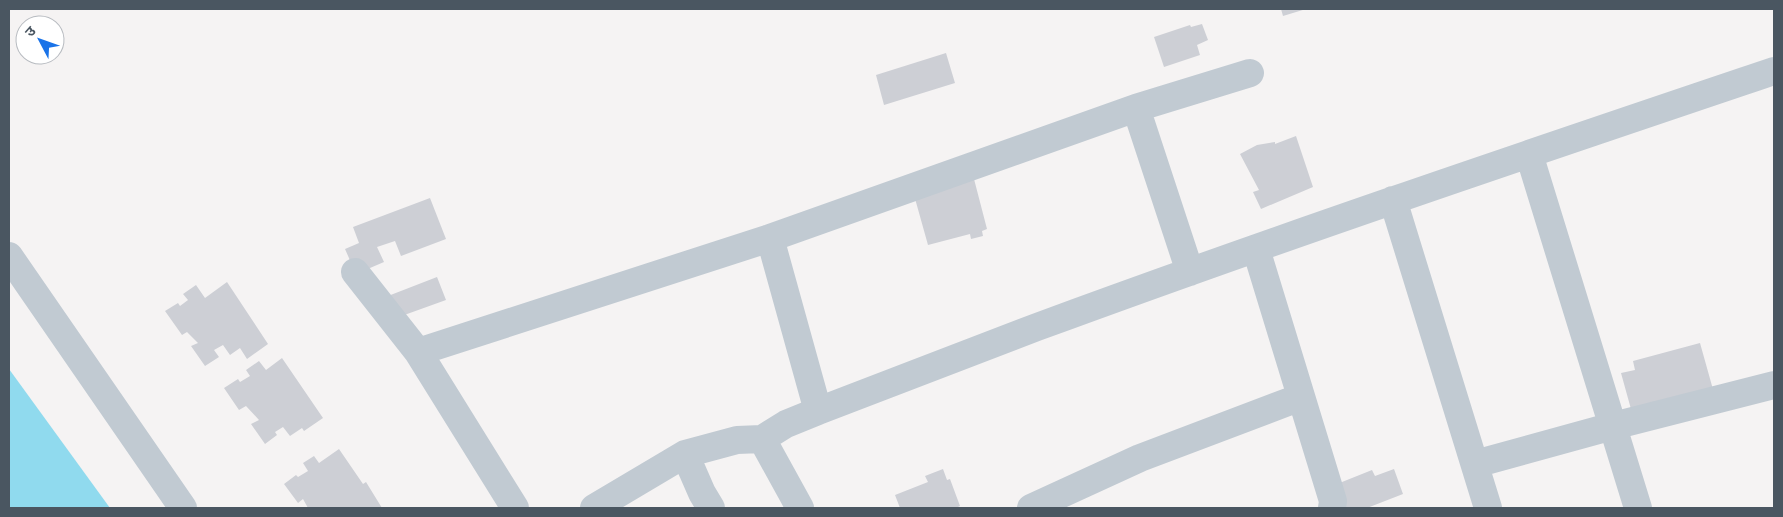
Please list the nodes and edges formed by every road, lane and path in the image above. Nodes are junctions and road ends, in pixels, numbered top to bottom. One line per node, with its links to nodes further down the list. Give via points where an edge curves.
1 (1774, 70): 4 (street)
2 (1250, 73): 3 (street)
3 (1136, 108): 6 (street); 10 (street)
4 (1529, 154): 5 (street); 15 (street)
5 (1393, 200): 7 (street); 18 (street)
6 (770, 238): 11 (street); 14 (street)
7 (1256, 249): 10 (street); 13 (street)
8 (9, 256): 19 (street)
9 (354, 272): 11 (street)
10 (1190, 272): 14 (street)
11 (418, 352): 20 (street)
12 (1774, 385): 15 (street)
13 (1301, 397): 24 (street, via 1140,458); 25 (street, via 1333,501)
14 (818, 411): 16 (street, via 786,424)
15 (1612, 426): 18 (street); 27 (street)
16 (762, 440): 17 (street, via 737,440); 23 (street)
17 (685, 454): 21 (street); 22 (street)
18 (1474, 464): 26 (street)
19 (183, 508)
20 (516, 508)
21 (594, 508)
22 (711, 508)
23 (800, 508)
24 (1031, 508)
25 (1332, 508)
26 (1488, 508)
27 (1638, 508)

